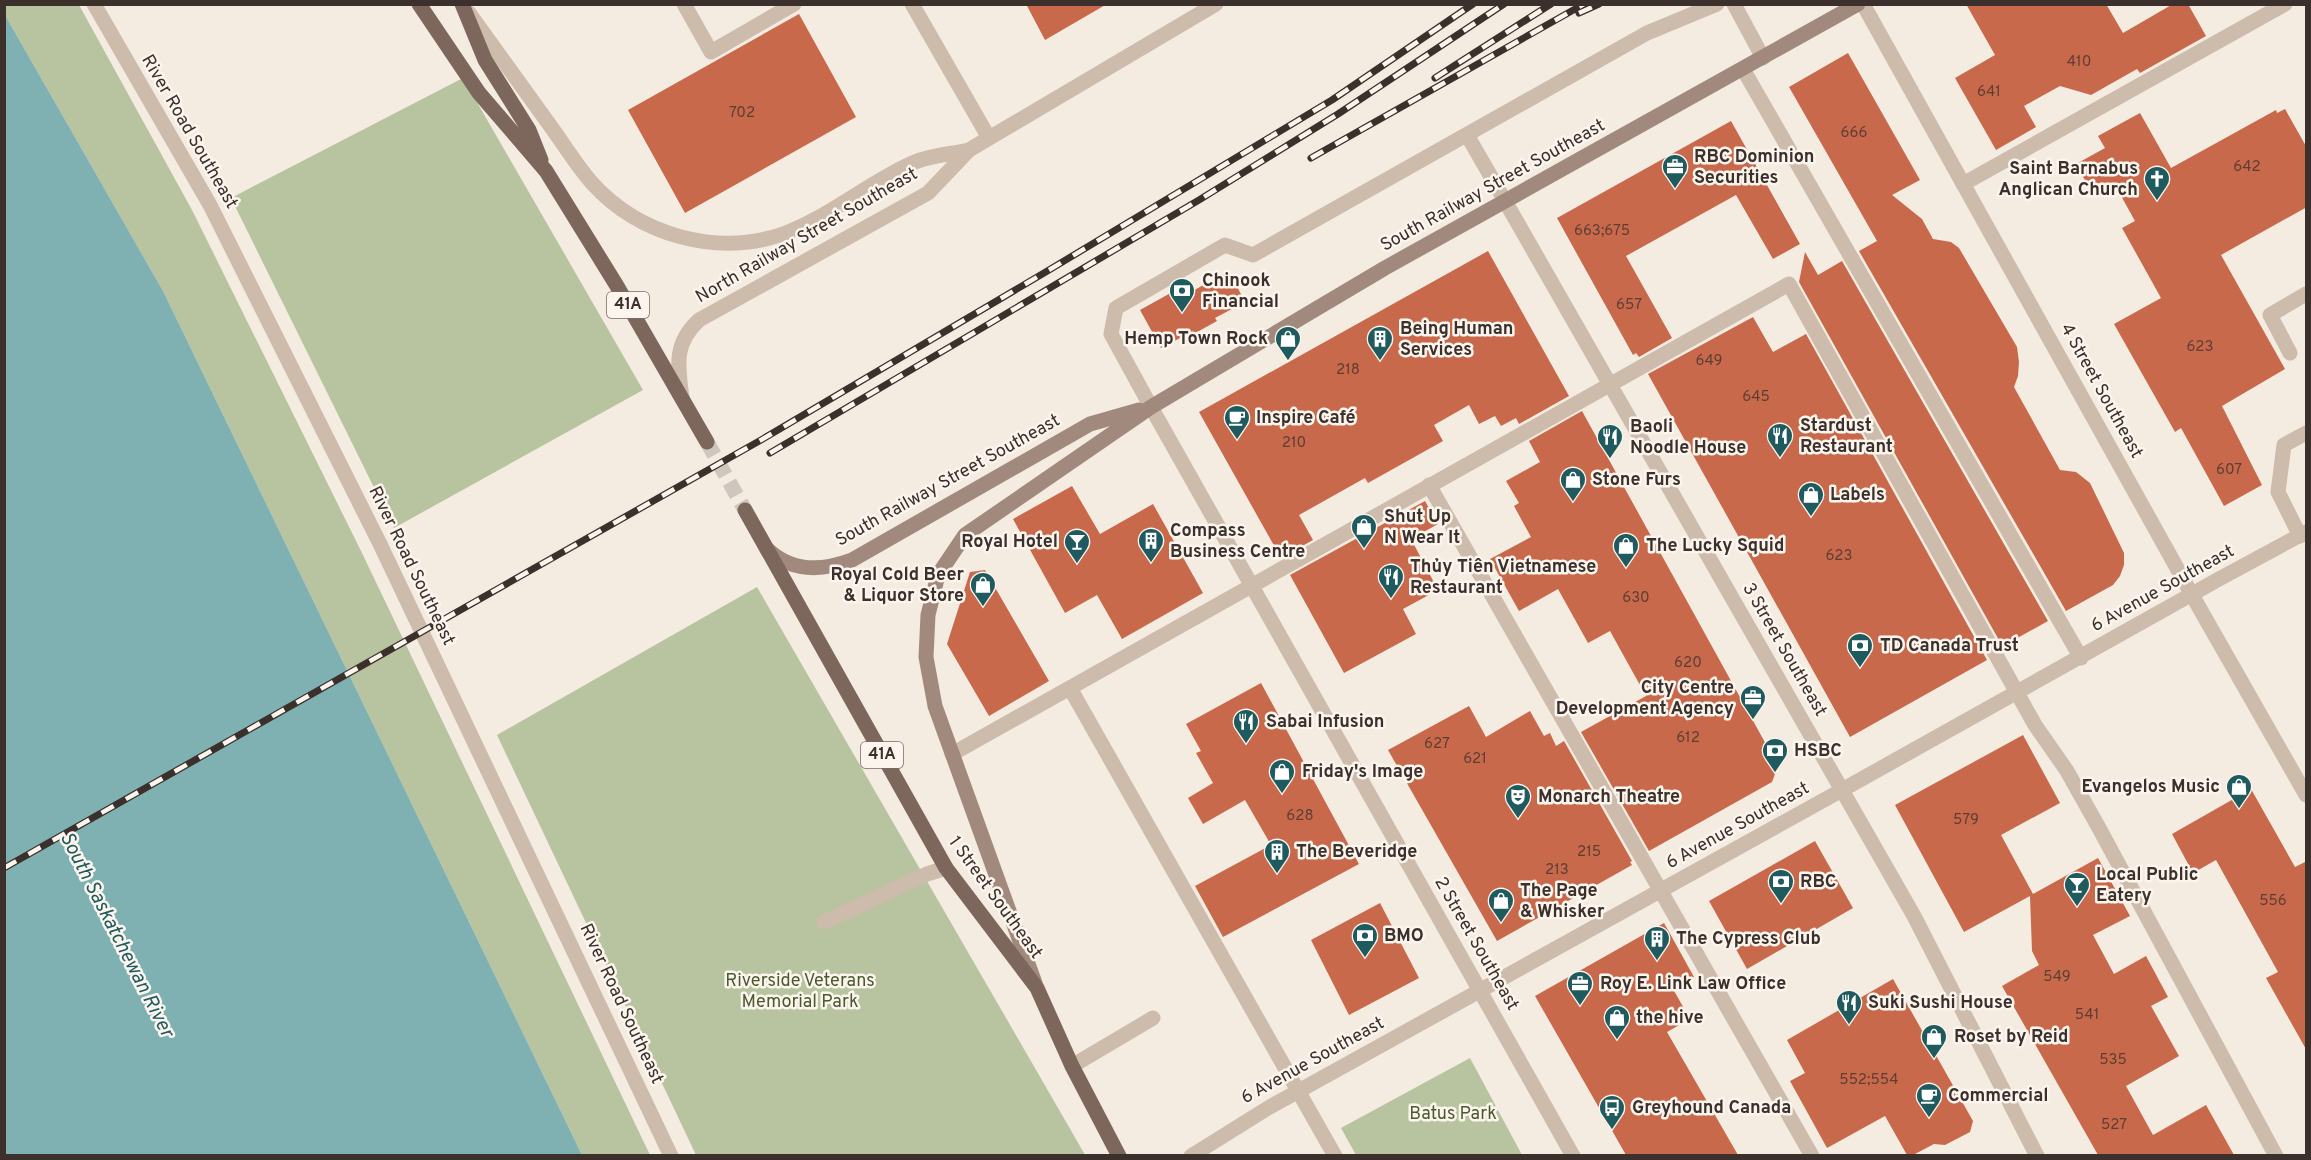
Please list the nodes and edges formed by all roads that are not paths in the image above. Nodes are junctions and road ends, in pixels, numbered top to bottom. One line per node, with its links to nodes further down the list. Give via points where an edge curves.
1 (94, 4): 49 (street, River Road Southeast, via 221,226 380,544)
2 (419, 4): 18 (main road, 41A, via 479,93)
3 (462, 4): 17 (street, North Railway Street Southeast, via 591,182 630,216 681,237 731,242 784,233 916,161); 18 (main road, 41A, via 485,60 529,130)
4 (684, 4): 5 (street, via 711,52)
5 (794, 4)
6 (912, 4): 16 (street)
7 (1216, 4): 16 (street, North Railway Street Southeast)
8 (1717, 4): 15 (street, 2 Street Southeast, via 1647,33)
9 (1734, 4): 13 (street)
10 (1858, 4): 13 (main road, South Railway Street Southeast)
11 (1863, 4): 19 (street, 4 Street Southeast)
12 (2285, 4): 19 (street)
13 (1763, 58): 14 (main road, South Railway Street Southeast)
14 (1743, 69): 20 (main road, South Railway Street Southeast); 34 (street)
15 (1467, 135): 20 (street, 3 Street Southeast); 25 (street, 2 Street Southeast, via 1253,255 1225,245 1116,308 1111,334)
16 (988, 138): 17 (street, North Railway Street Southeast)
17 (969, 150): 24 (street, North Railway Street Southeast, via 928,193 699,320 687,333 679,352)
18 (546, 171): 24 (main road, 41A)
19 (1963, 184): 33 (street, 4 Street Southeast)
20 (1505, 201): 23 (street, 3 Street Southeast); 25 (main road, South Railway Street Southeast)
21 (2307, 294): 22 (street, via 2271,315)
22 (2290, 353)
23 (1610, 384): 28 (street); 36 (street, via 1789,284); 39 (street, 3 Street Southeast)
24 (682, 398): 27 (main road, 41A)
25 (1151, 407): 31 (main road, South Railway Street Southeast, via 1086,426 852,560 833,567 802,568 786,563); 32 (street, 2 Street Southeast); 37 (main road, South Railway Street Southeast, via 965,535 938,576 928,615 926,657 935,706)
26 (2307, 433): 30 (street, via 2284,445 2277,492)
27 (707, 442)
28 (1430, 485): 32 (street); 42 (street)
29 (745, 510): 31 (main road, 1 Street Southeast / 41A)
30 (2303, 534): 33 (street, 6 Avenue Southeast)
31 (767, 548): 41 (main road, 1 Street Southeast / 41A)
32 (1251, 585): 35 (street); 45 (street, 2 Street Southeast)
33 (2192, 595): 34 (street, 6 Avenue Southeast); 38 (street, 4 Street Southeast)
34 (2081, 658): 36 (street, 6 Avenue Southeast)
35 (1070, 688): 37 (street); 48 (street)
36 (2018, 693): 39 (street, 6 Avenue Southeast); 56 (street, via 2094,819)
37 (952, 754): 44 (main road, South Railway Street Southeast)
38 (2301, 773): 40 (street, 4 Street Southeast)
39 (1842, 790): 42 (street, 6 Avenue Southeast); 55 (street, 3 Street Southeast, via 1914,916)
40 (2307, 795)
41 (946, 868): 43 (street); 44 (main road, 1 Street Southeast / 41A)
42 (1661, 891): 45 (street, 6 Avenue Southeast); 54 (street)
43 (824, 922)
44 (1037, 988): 47 (main road, 1 Street Southeast / 41A)
45 (1480, 991): 48 (street, 6 Avenue Southeast); 53 (street, 2 Street Southeast)
46 (1153, 1018): 47 (street)
47 (1072, 1066): 50 (main road, 1 Street Southeast / 41A)
48 (1299, 1091): 51 (street, 6 Avenue Southeast); 52 (street)
49 (671, 1155)
50 (1119, 1155)
51 (1191, 1155)
52 (1335, 1155)
53 (1573, 1155)
54 (1812, 1155)
55 (2037, 1155)
56 (2276, 1155)

